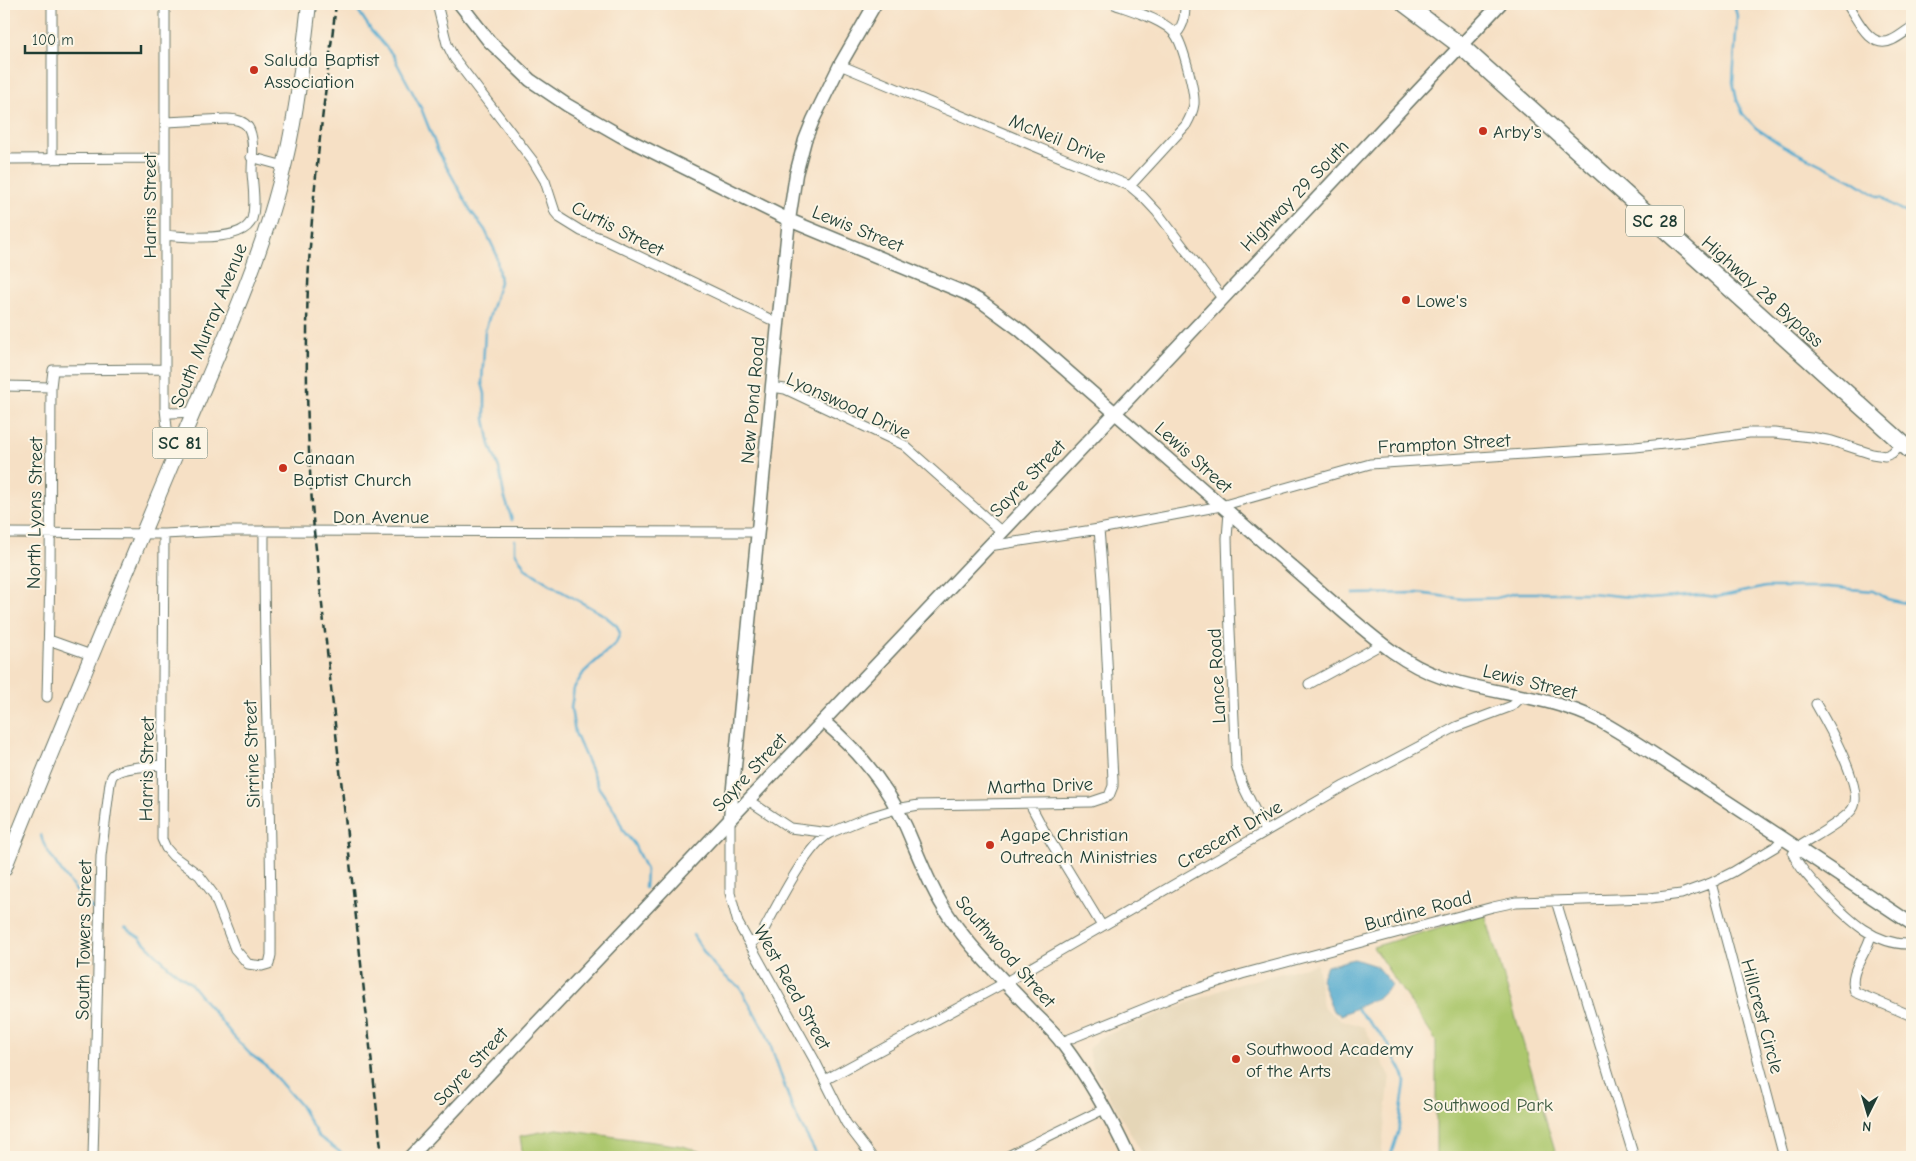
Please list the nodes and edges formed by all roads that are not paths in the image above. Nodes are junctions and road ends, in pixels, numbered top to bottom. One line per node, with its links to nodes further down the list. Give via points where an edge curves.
1 (52, 4): 20 (street)
2 (165, 4): 16 (street, Harris Street)
3 (309, 4): 21 (main road, South Murray Avenue / SC 81, via 296,106)
4 (437, 4): 26 (street, Curtis Street, via 454,58 533,162 545,181 551,204 560,218)
5 (460, 4): 23 (street, Lewis Street, via 489,41 530,80 567,105 620,136)
6 (876, 4): 15 (street, New Pond Road)
7 (1114, 4): 13 (street, via 1155,21)
8 (1185, 4): 13 (street, via 1184,20)
9 (1405, 4): 14 (highway, Highway 28 Bypass / SC 28)
10 (1500, 4): 14 (street, Highway 29 South)
11 (1847, 4): 12 (street, via 1869,37 1878,42 1891,41)
12 (1912, 27)
13 (1176, 34): 22 (street, via 1193,90 1192,115)
14 (1461, 46): 25 (street, Highway 29 South); 34 (highway, Highway 28 Bypass / SC 28)
15 (840, 65): 22 (street, McNeil Drive); 23 (street, New Pond Road, via 805,140)
16 (166, 122): 17 (street, via 235,119 248,127); 18 (street, Harris Street)
17 (252, 157): 21 (street); 24 (street, via 252,220 246,228 211,237)
18 (165, 158): 20 (street); 24 (street, Harris Street)
19 (4, 159): 20 (street)
20 (52, 159)
21 (284, 166): 32 (main road, South Murray Avenue / SC 81, via 250,276)
22 (1130, 186): 25 (street, McNeil Drive, via 1157,212)
23 (789, 220): 26 (street, New Pond Road); 33 (street, Lewis Street, via 945,283 982,302)
24 (165, 234): 27 (street, Harris Street)
25 (1222, 298): 33 (street, Highway 29 South)
26 (778, 323): 30 (street, New Pond Road)
27 (165, 369): 29 (street, via 52,370); 31 (street, Harris Street)
28 (4, 386): 29 (street)
29 (51, 387): 42 (street, North Lyons Street)
30 (772, 388): 39 (street, New Pond Road); 40 (street, Lyonswood Drive, via 785,389 904,445)
31 (165, 409): 32 (street, via 172,413); 35 (street, Harris Street, via 168,437)
32 (193, 412): 35 (main road, South Murray Avenue / SC 81)
33 (1116, 412): 36 (street, Lewis Street); 40 (street, Sayre Street)
34 (1907, 447): 36 (street, Frampton Street, via 1885,456 1811,437 1749,433 1635,447 1388,462 1357,466)
35 (175, 456): 43 (main road, South Murray Avenue / SC 81)
36 (1225, 509): 37 (street, Frampton Street); 47 (street, Lewis Street); 59 (street, Lance Road, via 1236,765)
37 (1099, 529): 45 (street, Frampton Street); 56 (street, Martha Drive, via 1113,786 1108,796 1092,802)
38 (264, 532): 39 (street, Don Avenue); 44 (street, Don Avenue); 71 (street, Sirrine Street, via 271,946 269,964)
39 (758, 532): 58 (street, New Pond Road)
40 (1002, 532): 45 (street, Sayre Street)
41 (4, 533): 42 (street, Don Avenue)
42 (50, 533): 43 (street, Don Avenue); 46 (street, North Lyons Street)
43 (143, 534): 44 (street, Don Avenue); 48 (main road, South Murray Avenue / SC 81)
44 (164, 534): 54 (street, Harris Street)
45 (989, 546): 53 (street, Sayre Street)
46 (49, 640): 48 (street); 50 (street, North Lyons Street)
47 (1382, 644): 49 (street); 51 (street, Lewis Street, via 1408,662 1440,677)
48 (92, 655): 63 (main road, South Murray Avenue / SC 81)
49 (1309, 684)
50 (46, 697)
51 (1522, 697): 59 (street, Crescent Drive, via 1506,708 1428,741); 61 (street, Lewis Street, via 1560,705 1598,721 1645,748)
52 (1816, 704): 62 (street, via 1855,784 1856,803 1847,816)
53 (823, 721): 55 (street, Sayre Street); 57 (street, Southwood Street, via 858,753)
54 (161, 766): 71 (street, Harris Street, via 162,839 166,848 199,875 214,895 235,949 248,964); 77 (street, South Towers Street, via 118,771 110,783 101,856)
55 (748, 800): 58 (street, Sayre Street); 60 (street, via 790,828)
56 (1030, 804): 57 (street, Martha Drive, via 932,804); 67 (street)
57 (896, 808): 60 (street, Martha Drive); 72 (street, Southwood Street, via 939,902 954,924)
58 (730, 818): 69 (street, West Reed Street, via 730,893 738,923); 78 (street, Sayre Street)
59 (1265, 831): 67 (street, Crescent Drive)
60 (830, 833): 69 (street, via 823,836 805,860 760,937)
61 (1783, 839): 62 (street, Lewis Street); 64 (street, Burdine Road, via 1776,847)
62 (1797, 848): 66 (street, Lewis Street); 68 (street, via 1793,854 1816,886 1854,924)
63 (4, 869)
64 (1711, 883): 65 (street, Burdine Road, via 1662,898); 83 (street, Hillcrest Circle)
65 (1556, 901): 74 (street, Burdine Road, via 1493,906 1242,974); 82 (street)
66 (1912, 924)
67 (1102, 926): 72 (street, Crescent Drive)
68 (1871, 935): 70 (street, via 1890,942); 73 (street, via 1855,970 1855,992)
69 (751, 944): 75 (street, West Reed Street)
70 (1912, 944)
71 (258, 965)
72 (1006, 982): 74 (street, Southwood Street); 75 (street, Crescent Drive)
73 (1912, 1016)
74 (1062, 1042): 76 (street, Southwood Street)
75 (824, 1080): 79 (street, West Reed Street, via 846,1123)
76 (1104, 1110): 80 (street); 81 (street, Southwood Street)
77 (93, 1157)
78 (410, 1157)
79 (872, 1157)
80 (1006, 1157)
81 (1129, 1157)
82 (1634, 1157)
83 (1784, 1157)

